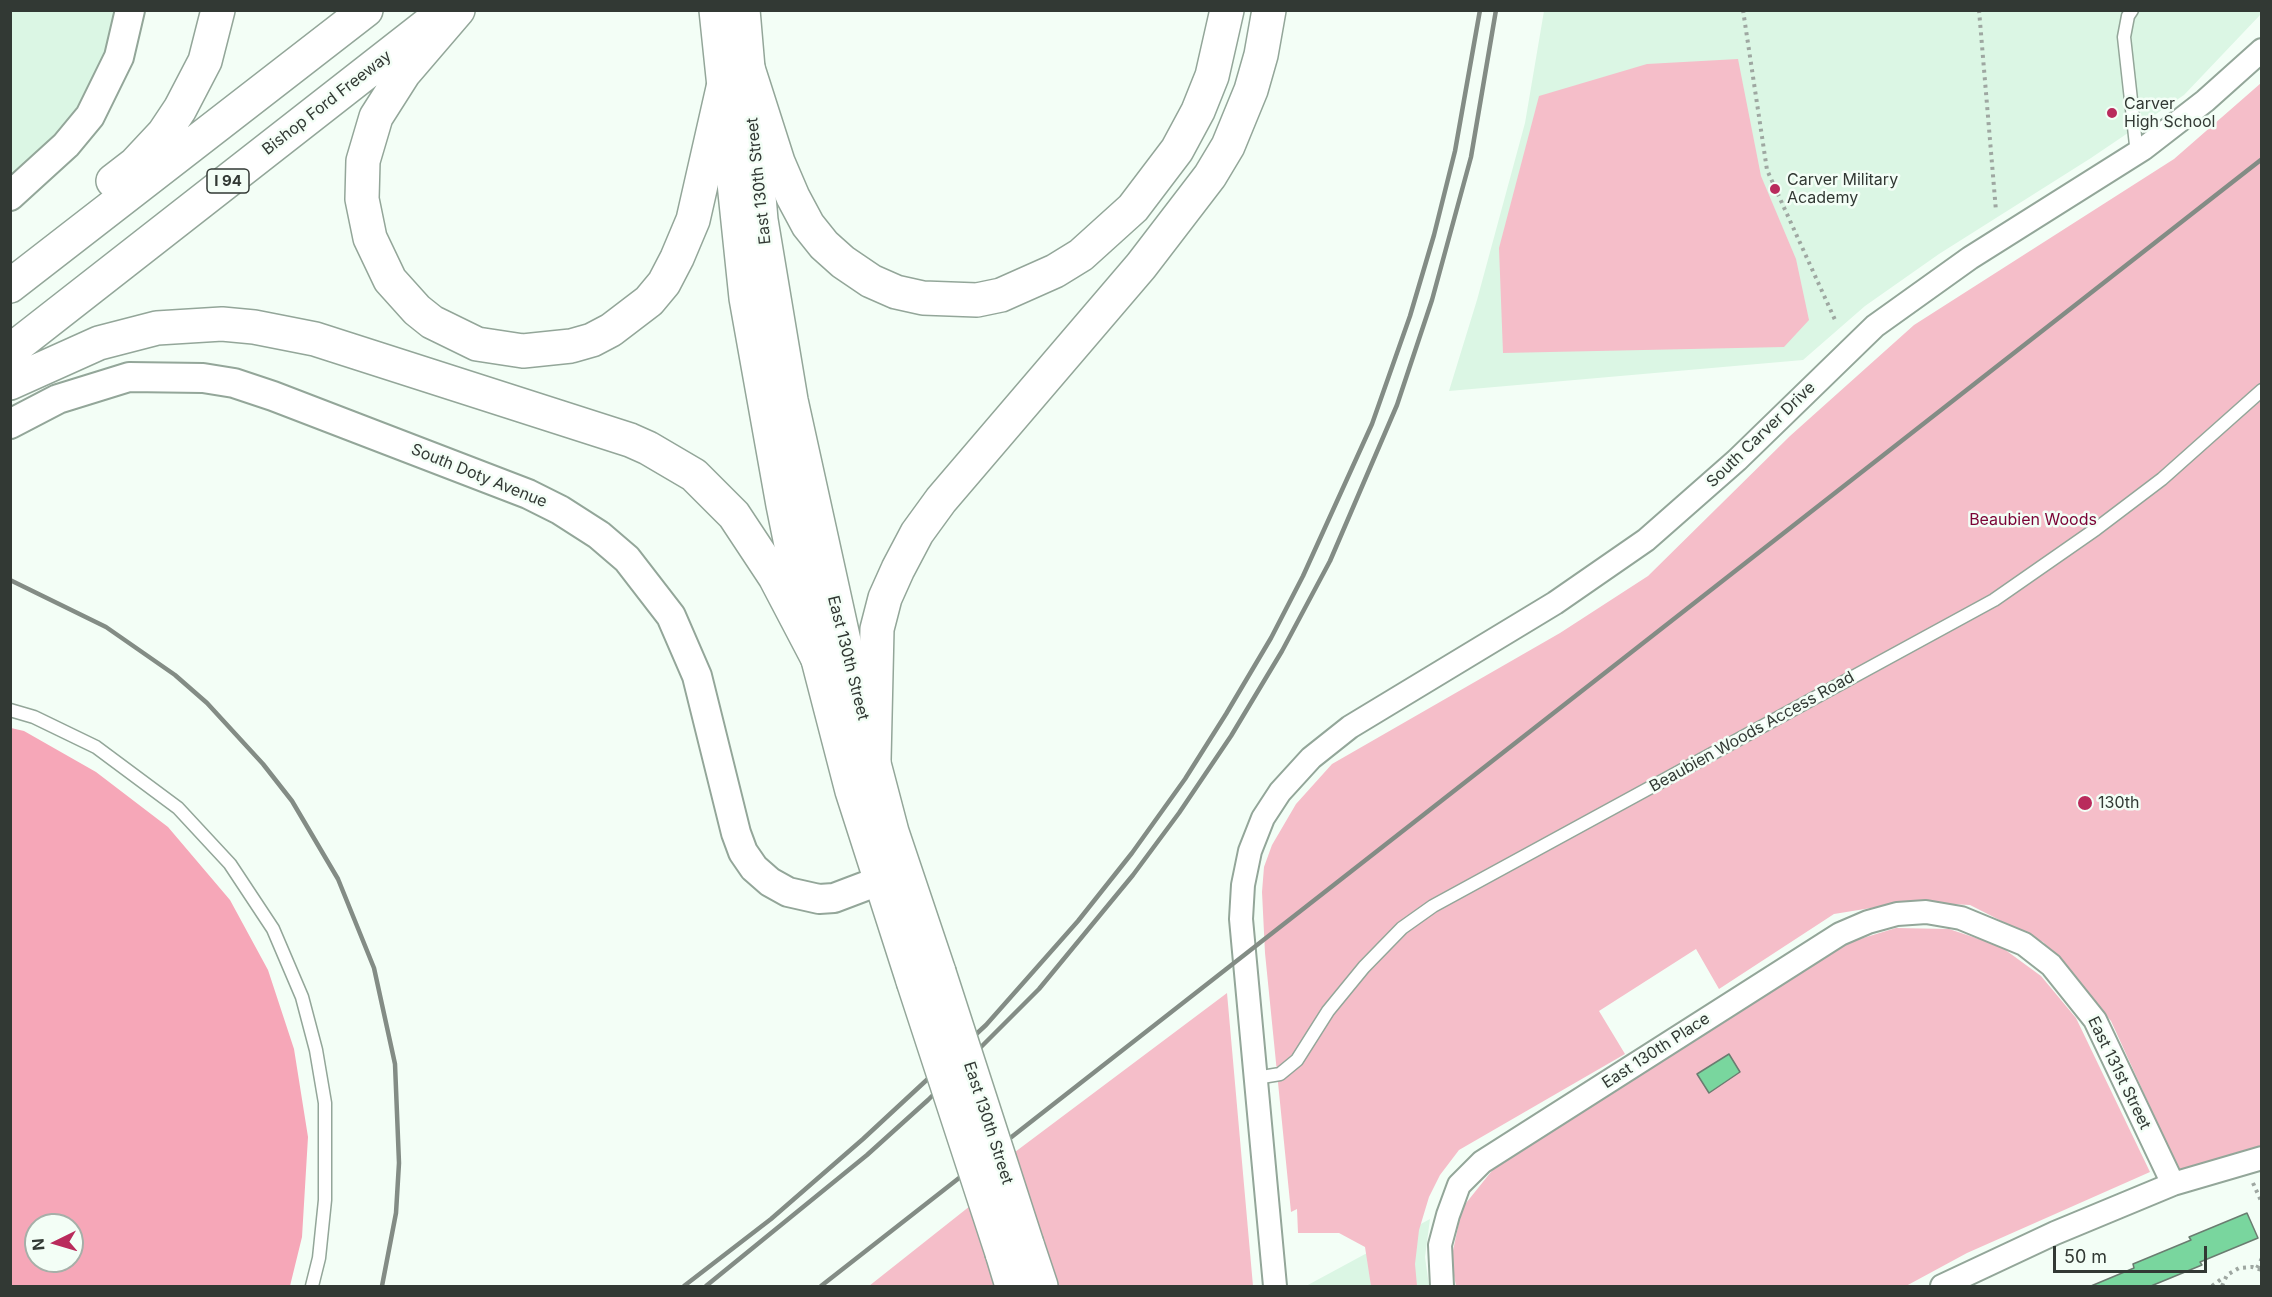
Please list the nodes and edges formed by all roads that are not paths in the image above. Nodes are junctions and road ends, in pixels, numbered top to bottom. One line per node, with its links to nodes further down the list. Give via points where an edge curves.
1 (130, 10): 15 (street, via 119,57 90,116 66,145)
2 (218, 10): 16 (main road, via 205,61 164,133 135,164 88,201)
3 (366, 10): 16 (main road)
4 (445, 10): 18 (main road, Bishop Ford Freeway / I 94)
5 (458, 10): 13 (main road, via 404,73 376,117 363,160 362,199 370,238 390,280 432,322 477,344 523,351 571,346 611,330 649,301 664,283 693,220)
6 (716, 10): 13 (main road, East 130th Street)
7 (743, 10): 12 (main road, East 130th Street)
8 (1227, 10): 12 (main road, via 1212,76 1198,111 1177,150 1134,208 1081,255 1055,272 1001,295 977,300 923,298 896,292 871,281 824,245 808,225 778,162)
9 (1269, 10): 24 (main road, via 1261,55 1241,119 1210,176 1141,266 941,500 898,569 877,629)
10 (2132, 10): 14 (lane, via 2127,16 2124,37)
11 (2262, 50): 14 (street, South Carver Drive)
12 (747, 65): 24 (main road, East 130th Street, via 761,220 790,400)
13 (723, 88): 22 (main road, East 130th Street, via 746,298 763,404)
14 (2137, 154): 27 (street, South Carver Drive, via 1922,290 1875,326 1729,467 1646,540 1555,603 1350,727 1311,758 1263,818 1250,851 1243,885 1241,919)
15 (10, 196)
16 (37, 266): 17 (main road)
17 (10, 286)
18 (10, 351)
19 (10, 383): 22 (main road, via 99,343 157,328 222,324 315,339 630,440 694,476 734,516 776,577)
20 (2262, 390): 27 (lane, Beaubien Woods Access Road, via 2162,479 1994,600 1433,906 1402,928 1364,968 1328,1011 1297,1060 1280,1074)
21 (10, 424): 25 (street, South Doty Avenue, via 58,399 129,377 213,380 273,396 528,494 560,510 599,534 627,559 671,616 697,676 742,852 754,868 788,892 819,899)
22 (818, 659): 25 (main road, East 130th Street, via 852,791)
23 (10, 710): 31 (lane, via 34,717 96,747 178,808 230,864 273,929 302,997 326,1103 325,1200)
24 (873, 760): 25 (main road, East 130th Street, via 892,832)
25 (894, 875): 30 (main road, East 130th Street, bridge)
26 (1961, 918): 29 (street, East 131st Street, via 2024,944 2051,964 2073,990 2095,1020); 35 (street, East 130th Place, via 1926,912 1898,914 1840,934 1482,1162 1459,1185 1448,1215 1440,1245)
27 (1256, 1078): 34 (street)
28 (2262, 1158): 29 (street)
29 (2173, 1184): 36 (street, via 2055,1233)
30 (1014, 1248): 32 (main road, East 130th Street); 33 (main road, East 130th Street)
31 (312, 1287)
32 (1012, 1287)
33 (1041, 1287)
34 (1275, 1287)
35 (1442, 1287)
36 (1942, 1287)

